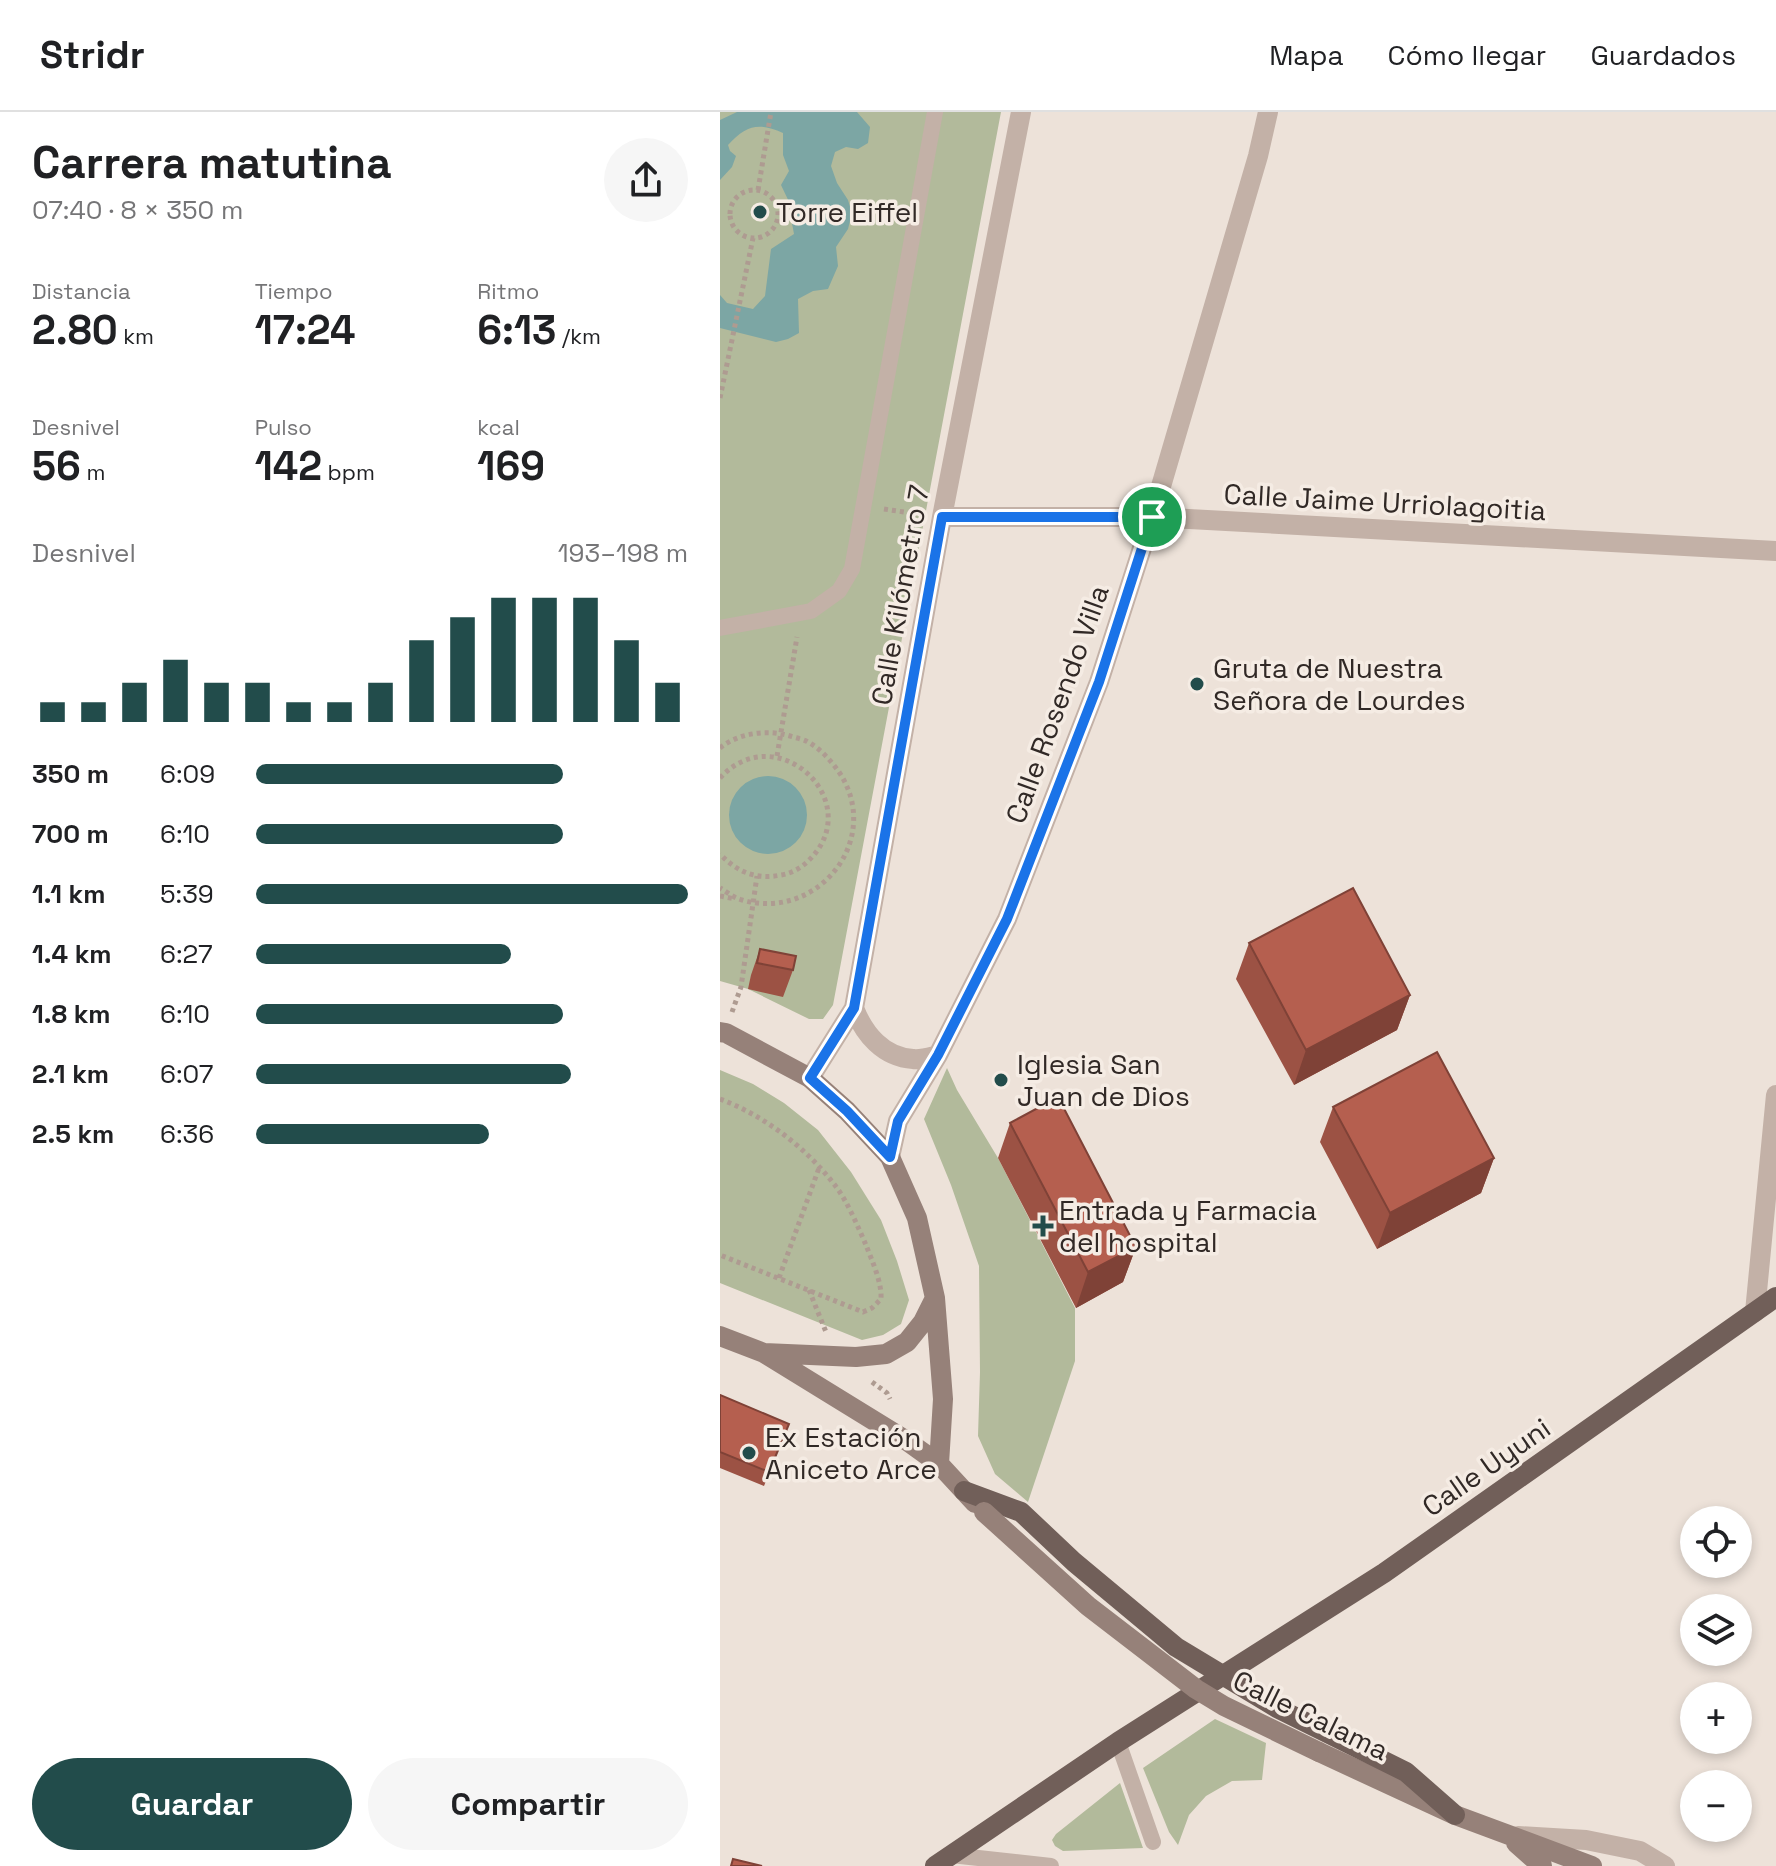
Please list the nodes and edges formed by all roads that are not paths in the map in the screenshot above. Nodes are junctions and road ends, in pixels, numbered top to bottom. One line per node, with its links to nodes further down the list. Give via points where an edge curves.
1 (935, 112): 7 (lane, via 852,569 839,591 811,611)
2 (1021, 112): 4 (street, Calle Kilómetro 7)
3 (1268, 112): 5 (street, Calle Rosendo Villa)
4 (942, 517): 5 (street, Calle Jaime Urriolagoitia); 8 (street, Calle Kilómetro 7)
5 (1152, 517): 6 (street, Calle Jaime Urriolagoitia); 10 (street, Calle Rosendo Villa, via 1099,682 1007,919)
6 (1776, 551)
7 (720, 628)
8 (854, 1008): 10 (street, via 876,1044 894,1055); 11 (street, Calle Kilómetro 7)
9 (723, 1032): 11 (main road)
10 (938, 1055): 13 (street, Calle Rosendo Villa, via 898,1121)
11 (810, 1078): 13 (main road)
12 (1776, 1095): 16 (street)
13 (890, 1157): 15 (main road, via 917,1218)
14 (1776, 1297): 16 (main road, Calle Uyuni)
15 (935, 1298): 18 (main road, via 907,1342 886,1354); 19 (main road, via 943,1399)
16 (1755, 1312): 21 (main road, Calle Uyuni, via 1384,1573)
17 (720, 1336): 18 (main road)
18 (764, 1353): 19 (main road)
19 (939, 1464): 20 (main road, Calle Calama)
20 (964, 1491): 21 (main road, via 1021,1512 1176,1647); 23 (main road, Calle Calama, bridge, via 1088,1606 1196,1689)
21 (1224, 1675): 22 (main road, Calle Uyuni); 23 (main road, via 1277,1708 1406,1772)
22 (1118, 1742): 25 (lane); 26 (main road, Calle Uyuni)
23 (1455, 1815): 24 (main road, Calle Calama)
24 (1507, 1836): 28 (main road); 29 (main road); 30 (street, Calle Calama, via 1586,1840 1640,1851)
25 (1153, 1842)
26 (948, 1862): 27 (lane)
27 (1051, 1866)
28 (1542, 1866)
29 (1592, 1866)
30 (1665, 1866)

